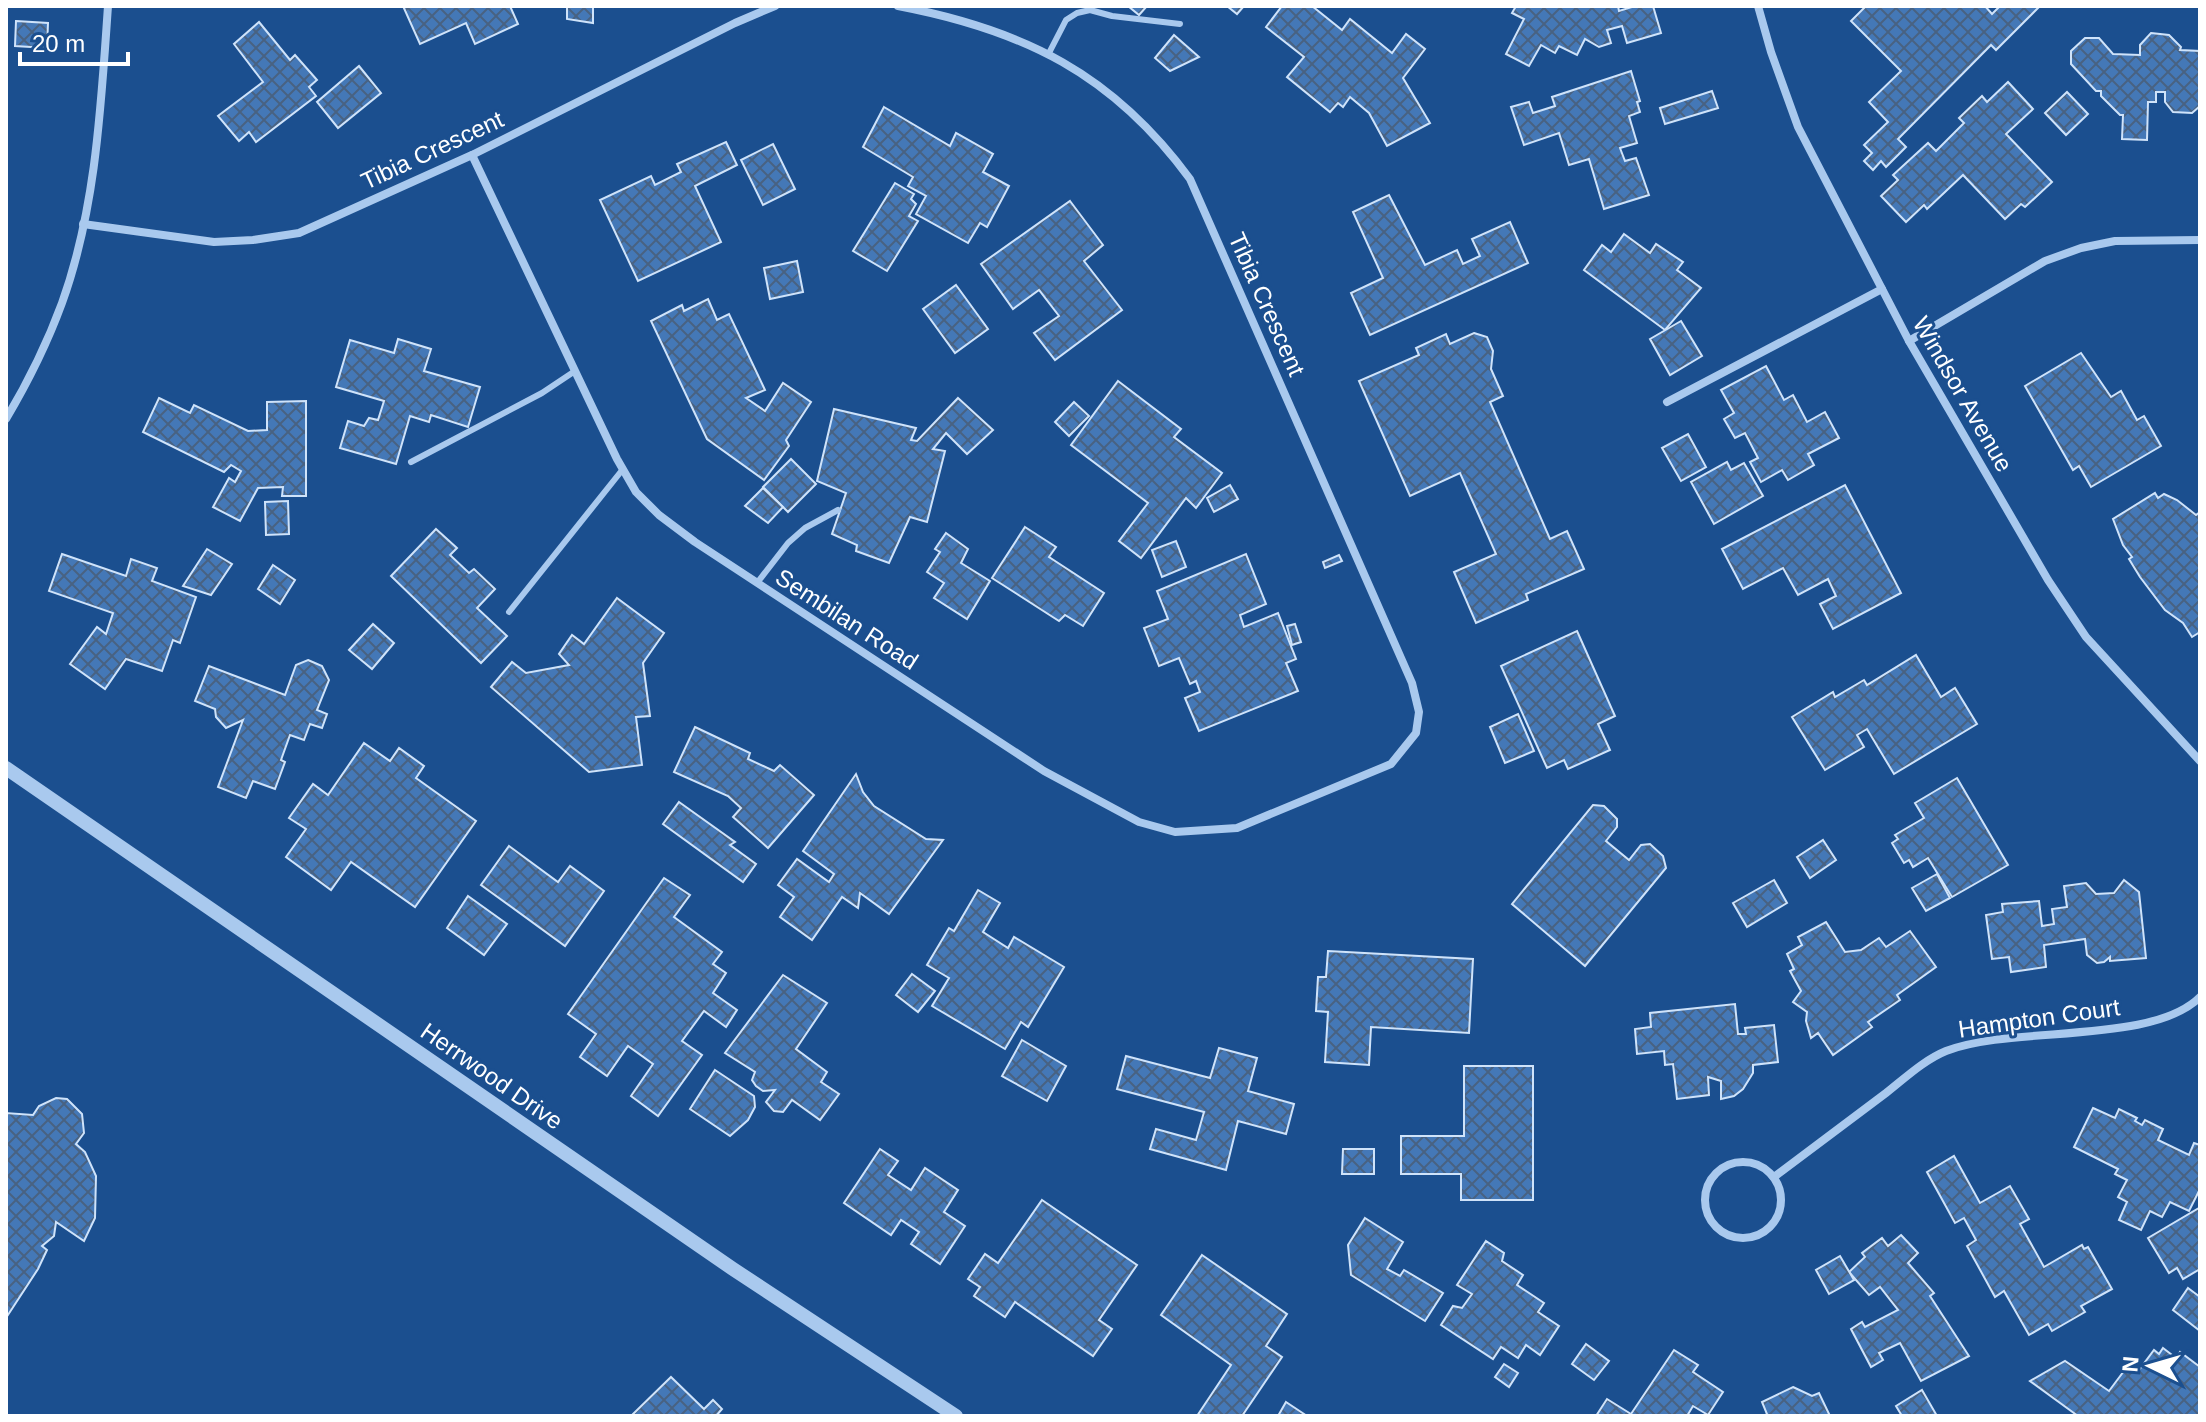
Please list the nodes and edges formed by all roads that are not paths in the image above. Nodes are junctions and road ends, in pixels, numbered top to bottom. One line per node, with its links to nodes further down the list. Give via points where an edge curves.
1 (108, 6): 8 (street, via 101,107)
2 (775, 6): 7 (street, Tibia Crescent)
3 (898, 6): 6 (street, Tibia Crescent, via 997,31)
4 (1758, 6): 10 (street, Windsor Avenue, via 1798,127)
5 (1180, 24): 6 (lane, via 1090,10 1066,20)
6 (1049, 53): 21 (street, Tibia Crescent, via 1132,112 1190,179 1412,683 1419,712 1416,733)
7 (472, 155): 8 (street, Tibia Crescent, via 299,233 214,242); 12 (street, Sembilan Road)
8 (83, 224): 14 (street, via 63,301)
9 (2200, 240): 11 (street, via 2115,241 2057,256)
10 (1882, 289): 11 (street, Windsor Avenue); 13 (street)
11 (1909, 341): 20 (street, Windsor Avenue, via 2086,637)
12 (575, 371): 15 (lane); 16 (street, Sembilan Road)
13 (1667, 402)
14 (6, 419)
15 (411, 462)
16 (623, 469): 18 (street, Sembilan Road, via 659,515); 19 (lane)
17 (838, 510): 18 (lane, via 788,543)
18 (757, 583): 21 (street, Sembilan Road, via 1044,771 1139,822 1175,832 1237,828)
19 (509, 612)
20 (2200, 761)
21 (1391, 764)
22 (6, 768): 25 (street, Herrwood Drive, via 720,1260)
23 (2200, 997): 24 (street, Hampton Court, via 2168,1017 2141,1024 1950,1050)
24 (1774, 1177): 24 (street, via 1781,1203 1771,1227 1747,1239 1722,1233 1712,1224 1704,1198 1707,1185 1725,1166 1752,1163)
25 (956, 1416)

